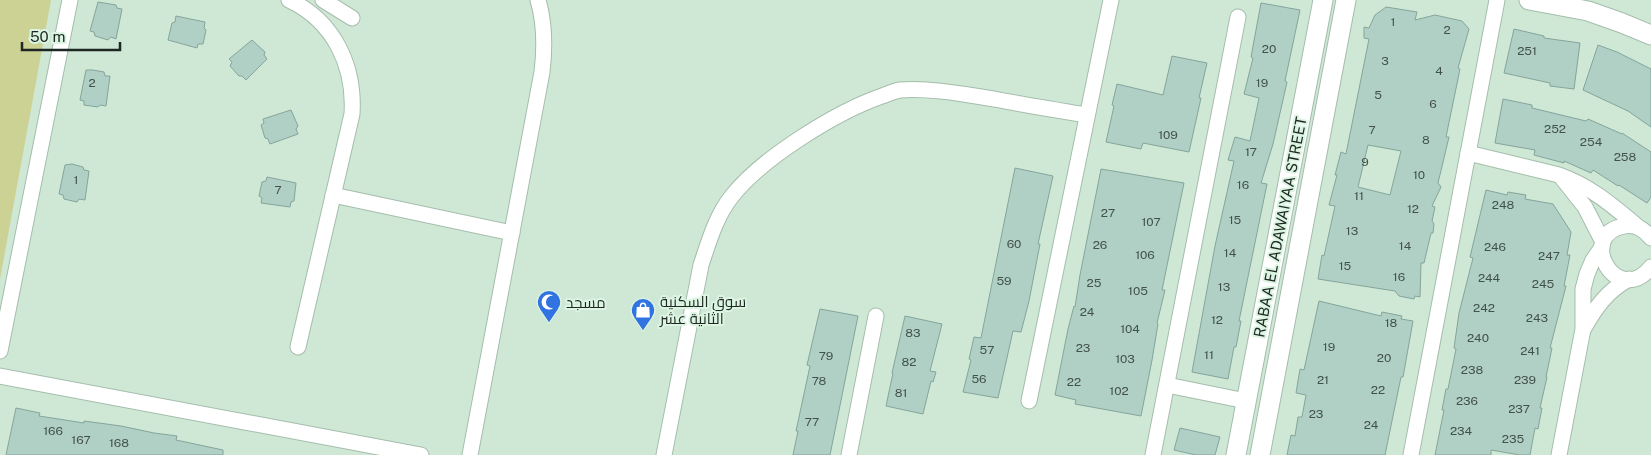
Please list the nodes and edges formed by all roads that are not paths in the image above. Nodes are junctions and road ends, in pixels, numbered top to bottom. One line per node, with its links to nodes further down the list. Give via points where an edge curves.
1 (70, 0): 26 (street)
2 (289, 0): 16 (street, via 304,8 329,32 338,44 349,71 352,114)
3 (323, 0): 11 (street)
4 (538, 0): 18 (street, via 544,56)
5 (1111, 0): 13 (street)
6 (1323, 0): 30 (street, RABAA EL ADAWAIYAA STREET)
7 (1346, 0): 37 (street, RABAA EL ADAWAIYAA STREET)
8 (1496, 0): 14 (street)
9 (1529, 0): 12 (street, via 1588,11)
10 (1238, 17): 28 (street)
11 (352, 18)
12 (1651, 35)
13 (1087, 115): 29 (street); 33 (street, via 938,90 897,90 866,101 834,118 767,164 732,197 709,240 701,265)
14 (1468, 152): 15 (street); 38 (street)
15 (1559, 175): 17 (street, via 1598,194); 20 (street, via 1585,207)
16 (333, 195): 18 (street); 25 (street)
17 (1637, 226): 19 (street); 20 (street, via 1613,230)
18 (512, 233): 32 (street)
19 (1651, 237)
20 (1602, 245): 22 (street, via 1601,255 1608,270 1621,278); 24 (street, via 1583,290)
21 (1651, 267): 22 (street)
22 (1639, 278): 24 (street, via 1609,292)
23 (876, 316): 34 (street)
24 (1583, 329): 39 (street)
25 (298, 347)
26 (0, 351)
27 (0, 376): 31 (street)
28 (1167, 385): 30 (street); 35 (street)
29 (1029, 401)
30 (1246, 401): 36 (street, RABAA EL ADAWAIYAA STREET)
31 (421, 455)
32 (470, 455)
33 (664, 455)
34 (849, 455)
35 (1153, 455)
36 (1236, 455)
37 (1260, 455)
38 (1411, 455)
39 (1559, 455)

